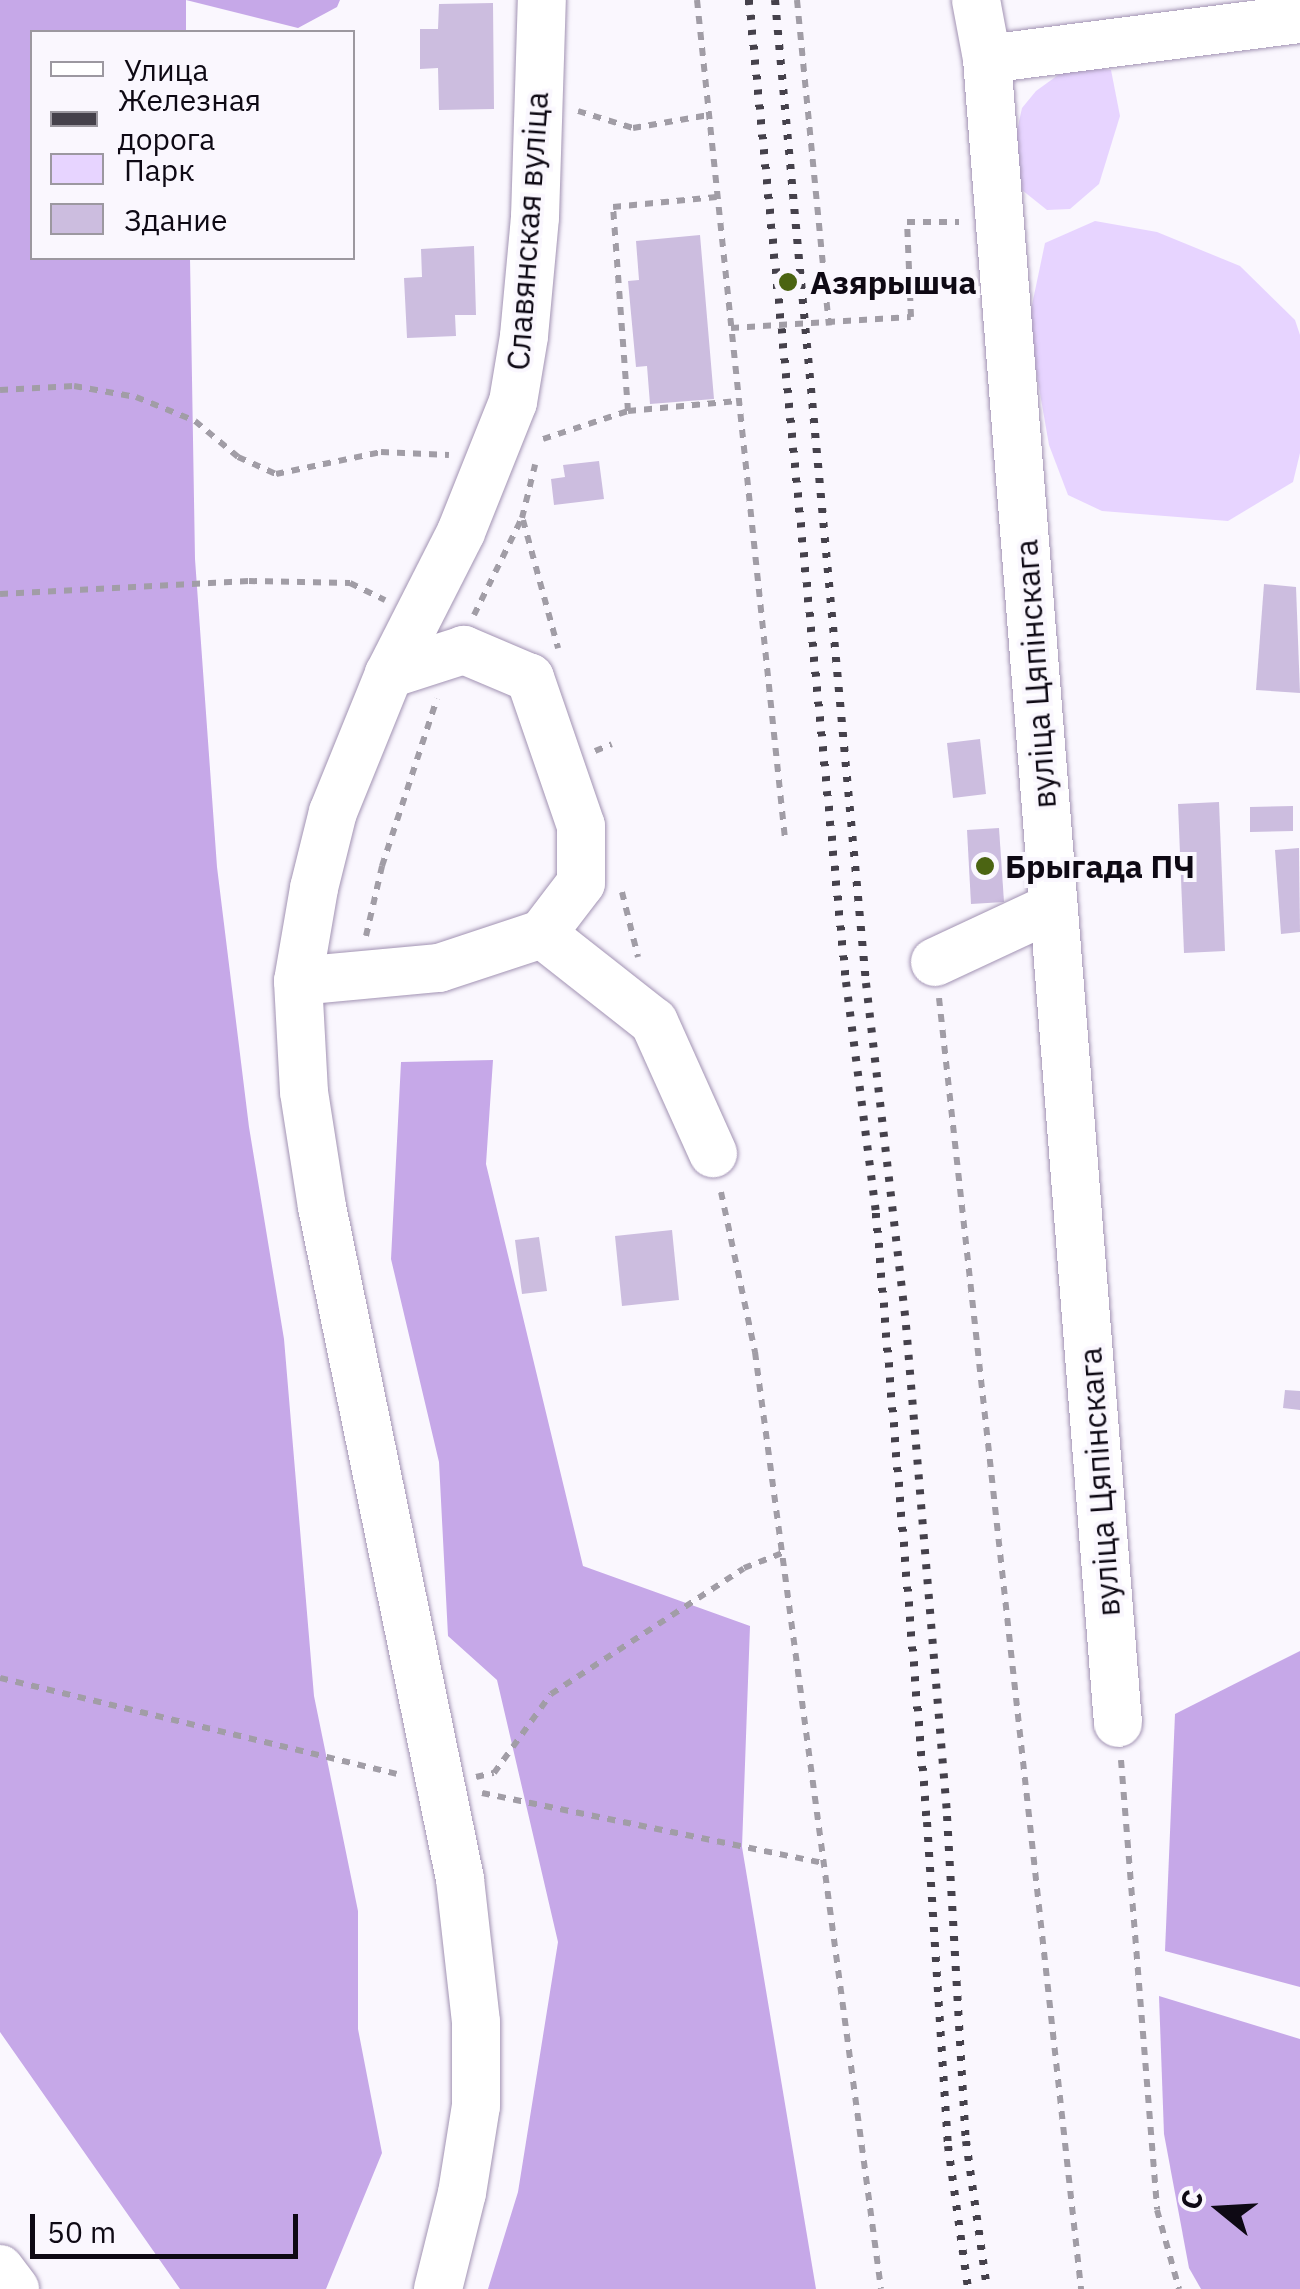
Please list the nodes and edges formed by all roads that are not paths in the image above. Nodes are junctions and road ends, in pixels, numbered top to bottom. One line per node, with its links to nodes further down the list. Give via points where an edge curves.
1 (542, 0): 5 (street, Славянская вуліца, via 524,336 513,402 461,532)
2 (976, 0): 4 (street, вуліца Цяпінскага)
3 (1300, 18): 4 (street)
4 (987, 59): 6 (street, вуліца Цяпінскага)
5 (389, 674): 7 (street, via 464,650 530,678 582,826 581,883); 9 (street, Славянская вуліца, via 333,812)
6 (1053, 908): 8 (street); 11 (street, вуліца Цяпінскага)
7 (542, 934): 9 (street, via 439,968); 10 (street, via 654,1022)
8 (935, 962)
9 (298, 982): 14 (street, Славянская вуліца, via 304,1092 322,1206 441,1784 476,2022 476,2090 462,2193)
10 (713, 1153)
11 (1118, 1723)
12 (0, 2268): 13 (street)
13 (16, 2289)
14 (438, 2289)

